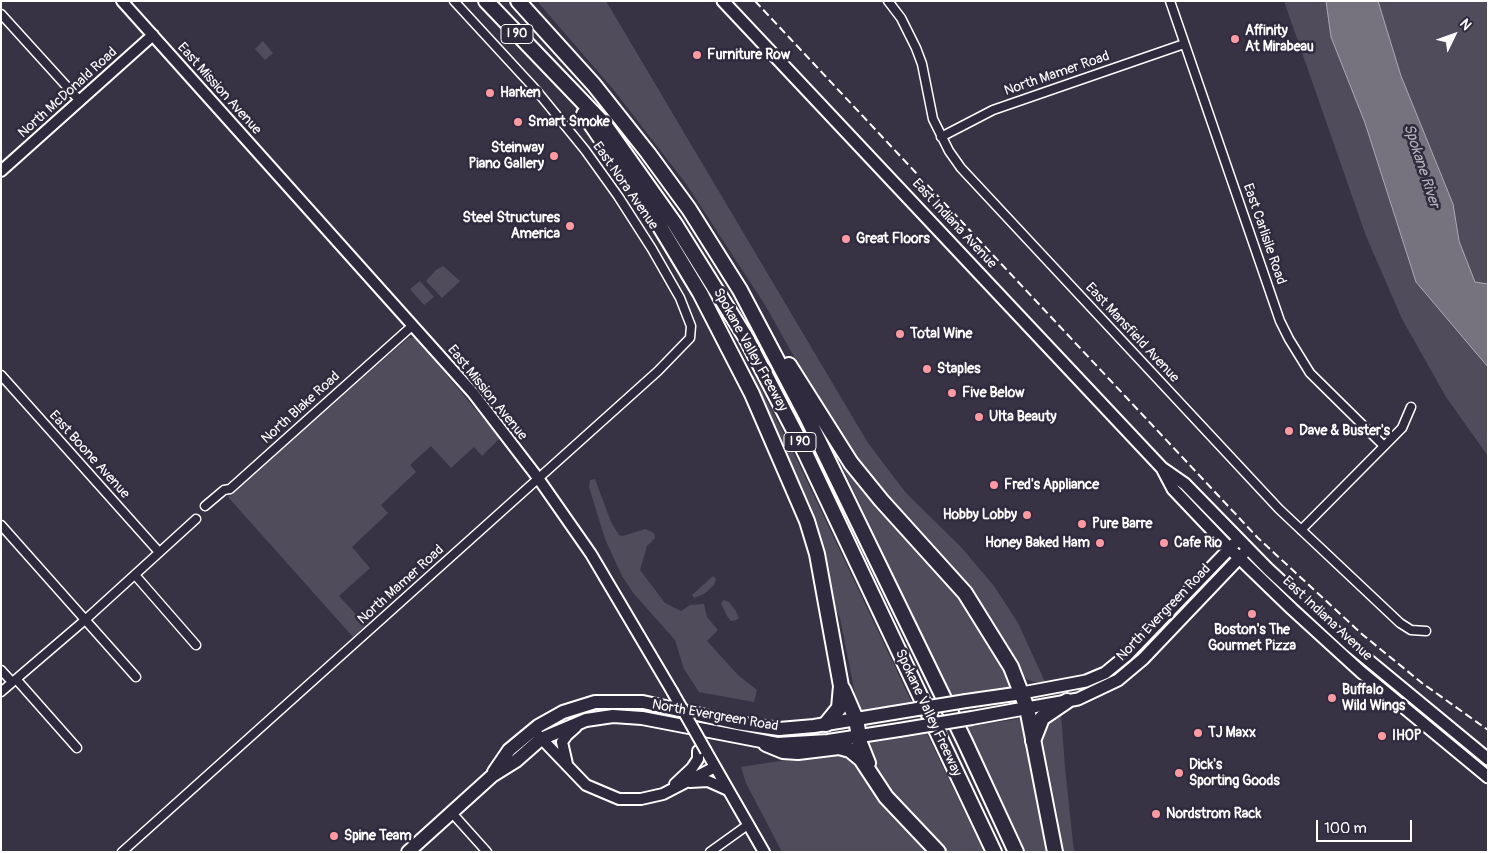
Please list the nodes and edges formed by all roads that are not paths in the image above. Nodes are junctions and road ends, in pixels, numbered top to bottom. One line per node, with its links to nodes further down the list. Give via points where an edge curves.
1 (122, 1): 11 (street, East Mission Avenue)
2 (454, 1): 19 (street, East Nora Avenue, via 536,90 602,174 668,275 688,316)
3 (486, 1): 13 (highway, Spokane Valley Freeway / I 90)
4 (518, 1): 18 (highway, Spokane Valley Freeway / I 90, via 594,85 648,153 714,248)
5 (723, 1): 10 (main road, East Indiana Avenue)
6 (730, 1): 10 (street)
7 (888, 1): 15 (street, East Mansfield Avenue, via 916,48 929,106)
8 (1170, 1): 12 (street, East Carlisile Road)
9 (1, 14): 14 (street)
10 (742, 18): 23 (main road, East Indiana Avenue)
11 (152, 35): 14 (street, North McDonald Road); 17 (street, East Mission Avenue)
12 (1184, 44): 15 (street, North Mamer Road, via 993,110); 22 (street, East Carlisile Road, via 1288,339 1310,372)
13 (547, 67): 41 (highway, via 653,215 700,293 752,394 807,521 817,554); 71 (highway, Spokane Valley Freeway / I 90, via 604,124 628,157 698,260 760,361)
14 (80, 101): 16 (street, North McDonald Road)
15 (941, 137): 28 (street, East Mansfield Avenue, via 966,173)
16 (4, 165)
17 (412, 326): 24 (street, East Mission Avenue, via 473,393); 25 (street, North Blake Road, via 230,489 224,490)
18 (763, 331): 43 (highway, via 851,463 966,593 1002,652); 72 (highway, Spokane Valley Freeway / I 90, via 961,733)
19 (692, 333): 24 (street, North Mamer Road, via 688,342 671,359)
20 (1, 375): 32 (street, East Boone Avenue)
21 (1411, 407): 22 (street, via 1402,428)
22 (1384, 446): 28 (street)
23 (1162, 468): 29 (main road, East Indiana Avenue, via 1185,484); 30 (main road, East Indiana Avenue, via 1173,490)
24 (538, 478): 54 (street, East Mission Avenue, bridge, via 617,595 688,720); 65 (street, North Mamer Road)
25 (205, 506)
26 (196, 519): 32 (street)
27 (1, 525): 35 (street)
28 (1301, 530): 36 (street, East Mansfield Avenue, via 1400,623 1410,630)
29 (1238, 539): 30 (main road, North Evergreen Road); 31 (main road, East Indiana Avenue)
30 (1229, 548): 33 (main road, East Indiana Avenue); 43 (main road, North Evergreen Road, via 1128,655 1105,672 1086,681)
31 (1248, 549): 33 (main road, North Evergreen Road); 55 (main road, East Indiana Avenue, via 1350,646)
32 (159, 552): 34 (street)
33 (1239, 558): 44 (main road, North Evergreen Road, via 1127,673 1101,690); 58 (main road, East Indiana Avenue, via 1361,672)
34 (134, 575): 35 (street); 37 (street)
35 (85, 620): 39 (street); 40 (street)
36 (1426, 631)
37 (196, 645)
38 (1, 670): 40 (street)
39 (136, 677)
40 (14, 681): 42 (street); 53 (street)
41 (841, 686): 46 (highway); 48 (highway, via 839,708)
42 (1, 692)
43 (1022, 693): 45 (highway); 46 (main road, North Evergreen Road, bridge)
44 (1067, 701): 45 (main road, North Evergreen Road); 51 (highway, via 1042,718)
45 (1027, 708): 50 (main road, North Evergreen Road, bridge); 51 (highway)
46 (856, 719): 48 (main road, North Evergreen Road); 50 (highway)
47 (586, 720): 49 (main road, North Evergreen Road); 52 (main road, North Evergreen Road, via 613,716 642,718); 57 (street, via 567,734 562,742)
48 (826, 724): 49 (main road, North Evergreen Road, via 779,729 758,727 643,702 618,700 578,706 563,712)
49 (537, 734): 57 (street); 63 (main road, North Evergreen Road, via 516,761 492,776)
50 (859, 736): 52 (main road, North Evergreen Road); 60 (highway)
51 (1033, 742): 73 (highway)
52 (766, 744): 60 (highway, via 783,751 839,747 850,750)
53 (77, 748)
54 (702, 751): 56 (street); 62 (street, via 692,768)
55 (1488, 759)
56 (715, 767): 59 (street); 61 (street)
57 (569, 769): 62 (street, via 586,785 619,799 641,799)
58 (1488, 777)
59 (684, 784): 61 (street, via 708,781); 62 (street)
60 (877, 784): 70 (highway)
61 (729, 791): 64 (street)
62 (662, 794)
63 (452, 813): 66 (main road, North Evergreen Road); 67 (street)
64 (749, 824): 68 (street); 69 (street)
65 (122, 852)
66 (408, 852)
67 (487, 852)
68 (710, 852)
69 (764, 852)
70 (938, 852)
71 (994, 852)
72 (1016, 852)
73 (1055, 852)

